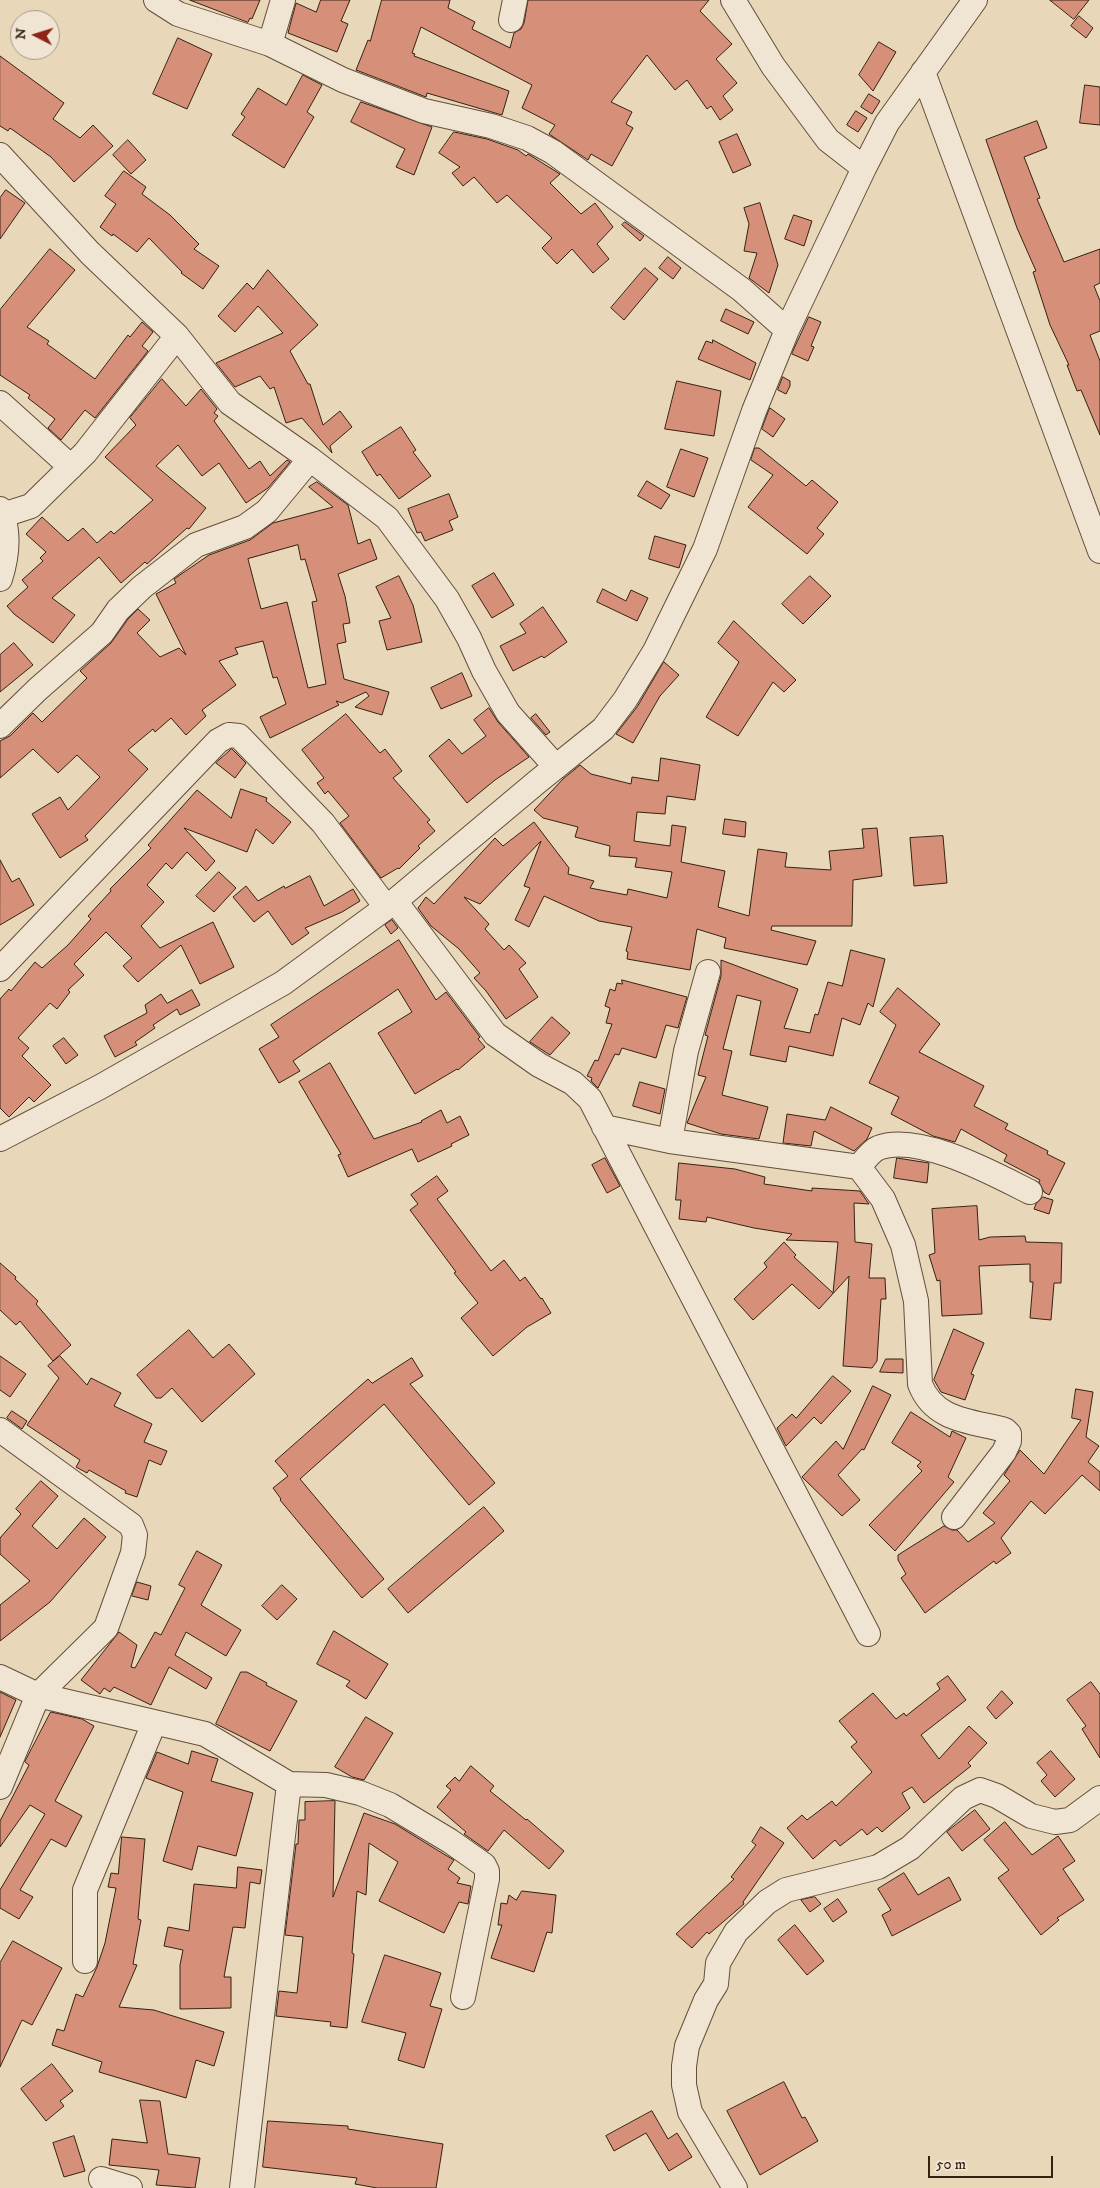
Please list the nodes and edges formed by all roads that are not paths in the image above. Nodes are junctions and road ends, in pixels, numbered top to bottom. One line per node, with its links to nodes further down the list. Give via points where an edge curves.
1 (156, 0): 5 (street, via 178,14)
2 (283, 0): 5 (street)
3 (733, 0): 8 (street, via 774,66 828,140)
4 (975, 0): 6 (street)
5 (270, 44): 9 (street, via 343,80 424,111 500,129 553,152 742,290)
6 (923, 72): 8 (street, via 887,123); 15 (street)
7 (0, 155): 10 (street, via 90,253)
8 (864, 168): 9 (street)
9 (787, 330): 18 (street, via 754,411 705,549 655,651 603,730)
10 (177, 336): 12 (street, via 230,403); 13 (street)
11 (0, 402): 13 (street)
12 (310, 459): 17 (street, via 267,511 245,527 196,545 142,588 118,610 102,633); 18 (street, via 387,518 447,599 508,713)
13 (71, 467): 14 (street, via 31,506)
14 (1, 512): 16 (street, via 6,560)
15 (1100, 551)
16 (0, 579)
17 (0, 726)
18 (556, 767): 19 (street)
19 (390, 904): 20 (street, via 323,823 238,736 229,735 218,741); 22 (street, via 495,1034 539,1065 573,1083 590,1099); 23 (street, via 283,983 100,1087)
20 (0, 969)
21 (708, 972): 24 (street, via 686,1051)
22 (604, 1127): 24 (street); 29 (street)
23 (0, 1138)
24 (670, 1141): 25 (street)
25 (859, 1167): 26 (street, via 875,1149 890,1144 914,1145 944,1153); 28 (street, via 884,1199 902,1244 916,1301 920,1384 924,1396 935,1409 950,1416 1005,1430 1009,1434 1004,1452)
26 (1030, 1192)
27 (0, 1430): 31 (street, via 131,1525 135,1535 134,1553 106,1628)
28 (954, 1518)
29 (868, 1634)
30 (0, 1677): 31 (street)
31 (38, 1694): 32 (street); 34 (street)
32 (154, 1724): 33 (street, via 205,1734); 36 (street, via 85,1890)
33 (289, 1784): 37 (street, via 326,1785 390,1805 484,1865 488,1879); 40 (street)
34 (0, 1788)
35 (1100, 1798): 41 (street, via 1070,1820 1054,1822 1031,1816 980,1790 963,1798 910,1848 878,1868 786,1890 767,1902 736,1932 718,1964 716,1984 686,2046 684,2066 690,2112)
36 (85, 1960)
37 (463, 1997)
38 (101, 2179): 39 (street)
39 (130, 2188)
40 (242, 2188)
41 (735, 2188)

